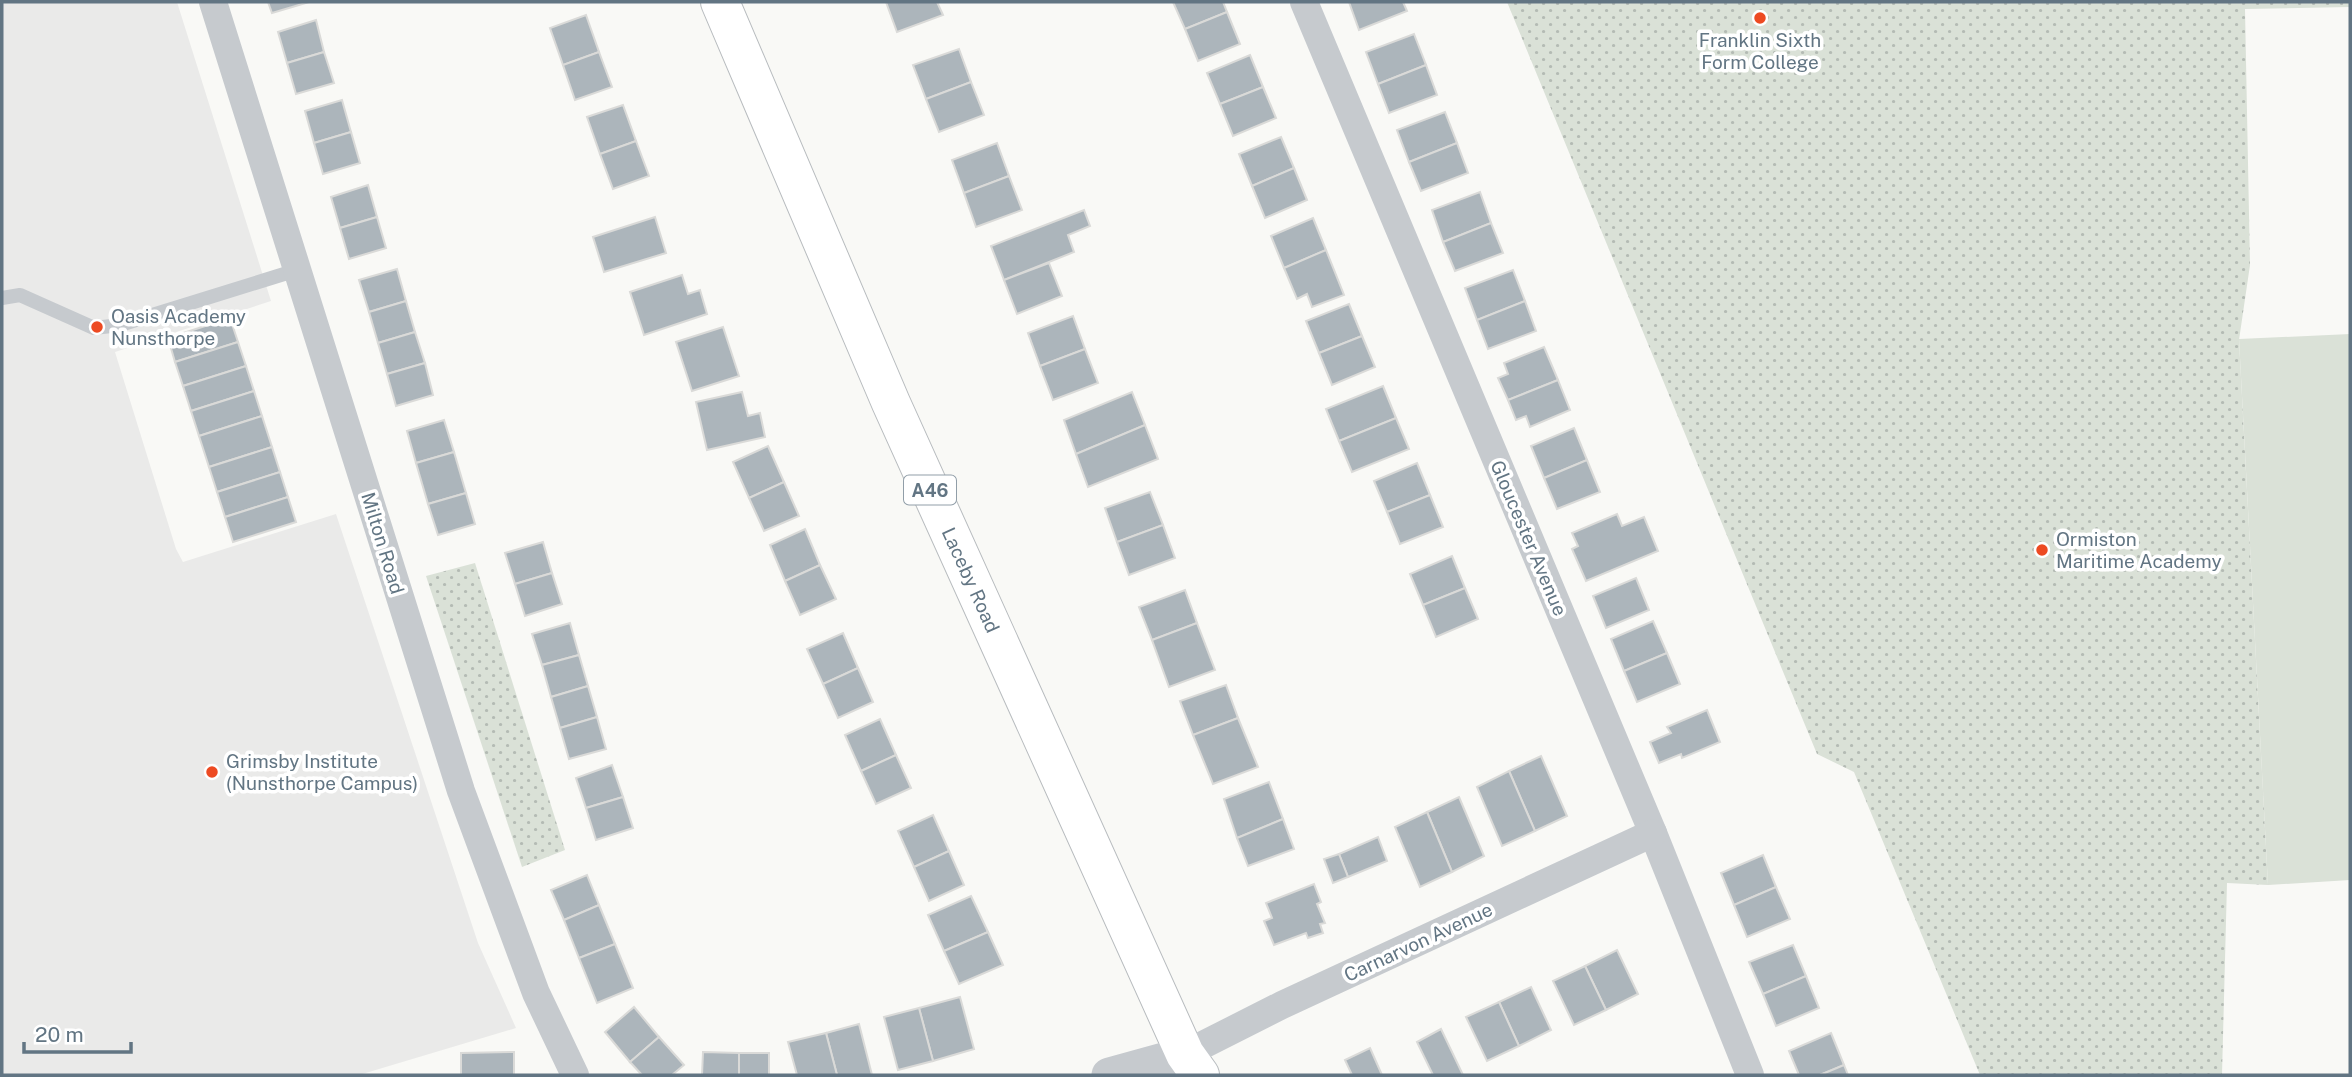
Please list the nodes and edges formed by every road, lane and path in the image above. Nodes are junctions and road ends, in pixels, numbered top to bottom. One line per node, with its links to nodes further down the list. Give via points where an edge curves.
1 (213, 2): 4 (street, Milton Road)
2 (720, 2): 7 (highway, Laceby Road / A46, via 891,403)
3 (1304, 2): 6 (street, Gloucester Avenue)
4 (297, 270): 5 (lane, via 120,326 94,328 20,295); 8 (street, Milton Road, via 461,791 536,993)
5 (2, 298)
6 (1653, 833): 7 (street, Carnarvon Avenue, via 1282,1005); 10 (street, Gloucester Avenue)
7 (1193, 1065): 9 (street)
8 (575, 1075)
9 (1109, 1075)
10 (1750, 1075)

